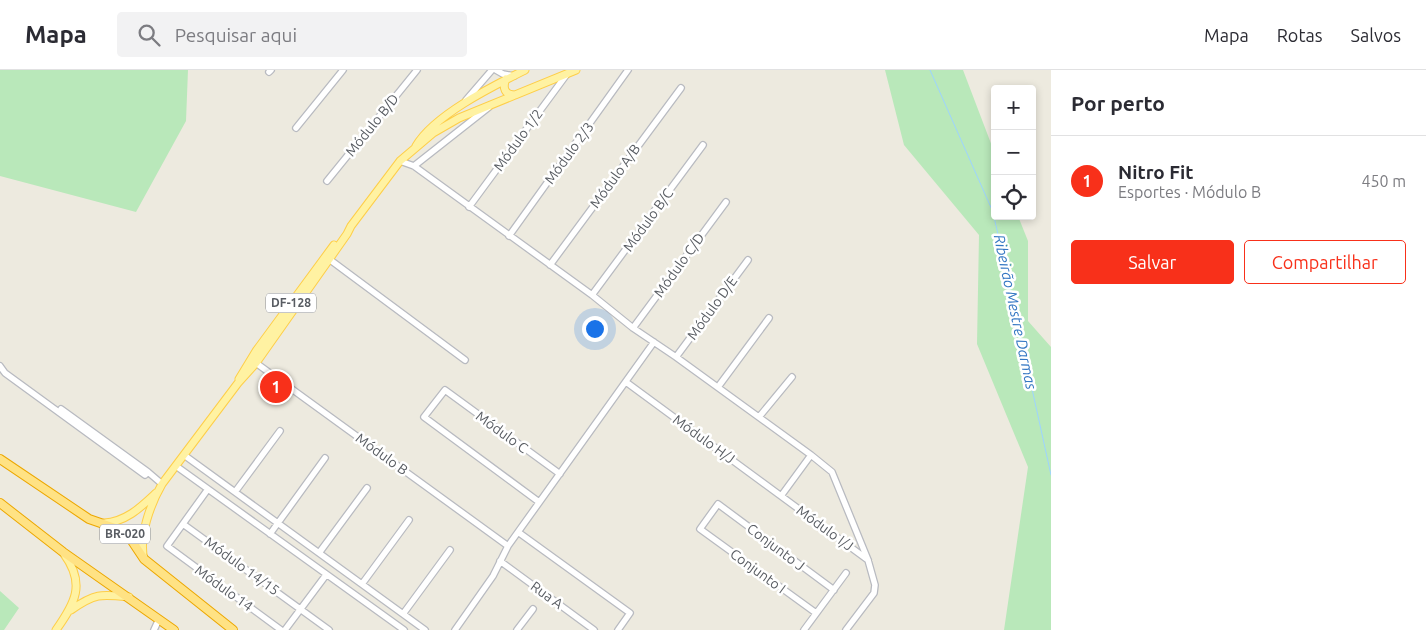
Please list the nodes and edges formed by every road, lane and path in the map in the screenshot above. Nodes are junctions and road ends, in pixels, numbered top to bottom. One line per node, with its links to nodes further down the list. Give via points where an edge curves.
1 (343, 70): 13 (street)
2 (416, 70): 18 (street, Módulo B/D)
3 (494, 70): 8 (street); 11 (street)
4 (525, 70): 8 (main road, DF-128 / DF-128)
5 (576, 70): 7 (main road, DF-128 / DF-128)
6 (628, 70): 22 (street, Módulo 2/3)
7 (567, 74): 10 (main road, DF-128 / DF-128); 20 (street, Módulo 1/2)
8 (510, 77): 10 (main road, via 504,91); 11 (main road, DF-128 / DF-128)
9 (681, 88): 25 (street, Módulo A/B)
10 (516, 95): 12 (main road, DF-128 / DF-128)
11 (463, 104): 15 (main road, DF-128 / DF-128, via 432,126)
12 (492, 106): 15 (main road, DF-128 / DF-128, via 447,125); 17 (street)
13 (296, 128)
14 (703, 145): 28 (street, Módulo B/C)
15 (413, 149): 16 (main road, DF-128 / DF-128)
16 (400, 161): 17 (street); 21 (main road, DF-128 / DF-128)
17 (414, 166): 20 (street)
18 (328, 181)
19 (726, 202): 30 (street, Módulo C/D)
20 (468, 206): 22 (street)
21 (351, 226): 23 (main road, DF-128 / DF-128); 27 (main road, DF-128 / DF-128)
22 (509, 236): 25 (street)
23 (329, 259): 26 (main road, DF-128 / DF-128); 36 (street)
24 (748, 260): 34 (street, Módulo D/E)
25 (550, 265): 28 (street)
26 (310, 284): 27 (main road); 31 (main road, DF-128 / DF-128)
27 (302, 289): 31 (main road, DF-128 / DF-128)
28 (592, 295): 30 (street)
29 (769, 318): 43 (street)
30 (633, 328): 32 (street)
31 (269, 339): 33 (main road, DF-128 / DF-128); 37 (main road, DF-128 / DF-128)
32 (654, 342): 34 (street); 41 (street)
33 (256, 351): 37 (main road); 39 (main road, DF-128 / DF-128)
34 (676, 357): 43 (street)
35 (0, 359): 51 (street, via 6,369)
36 (465, 360)
37 (256, 363): 39 (main road); 42 (main road, DF-128 / DF-128); 72 (street, Módulo B)
38 (0, 366): 51 (street, via 5,373 145,475)
39 (244, 369): 42 (main road, DF-128 / DF-128)
40 (792, 376): 44 (street)
41 (626, 382): 52 (street); 60 (street, Módulo H/J)
42 (238, 383): 46 (main road, DF-128 / DF-128)
43 (718, 386): 44 (street)
44 (760, 417): 47 (street)
45 (280, 431): 57 (street)
46 (184, 455): 50 (main road, DF-128 / DF-128); 54 (street)
47 (811, 455): 60 (street); 79 (street, via 832,472)
48 (325, 458): 67 (street)
49 (0, 459): 68 (highway, BR-020)
50 (176, 466): 53 (main road, DF-128 / DF-128); 56 (street)
51 (148, 472): 53 (street)
52 (560, 474): 62 (street); 62 (street, Módulo C, via 445,390 424,418)
53 (162, 484): 58 (main road, DF-128 / DF-128)
54 (226, 486): 57 (street); 59 (street)
55 (367, 488): 76 (street)
56 (208, 489): 59 (street); 69 (street)
57 (235, 492): 64 (street)
58 (157, 493): 68 (main road, DF-128 / DF-128, via 125,518); 77 (main road, DF-128 / DF-128, via 146,522 142,544)
59 (218, 496): 66 (street)
60 (781, 496): 79 (street, Módulo I/J)
61 (0, 502): 75 (highway)
62 (540, 502): 70 (street)
63 (718, 504): 84 (street, Conjunto J); 90 (street, Conjunto I, via 700,529)
64 (261, 511): 66 (street); 67 (street)
65 (409, 520): 83 (street)
66 (254, 522): 71 (street)
67 (277, 523): 71 (street); 73 (street)
68 (99, 524): 77 (highway, BR-020, via 128,535)
69 (183, 524): 87 (street, Módulo 14/15); 99 (street, Módulo 14, via 167,546)
70 (518, 532): 72 (street); 107 (street, via 630,613)
71 (270, 534): 78 (street)
72 (508, 546): 80 (street)
73 (312, 548): 76 (street); 78 (street)
74 (450, 550): 91 (street)
75 (63, 552): 85 (highway); 89 (main road, via 72,566 76,583)
76 (319, 553): 83 (street)
77 (144, 559): 98 (highway, BR-020)
78 (304, 559): 82 (street)
79 (868, 560): 109 (street, via 874,593)
80 (500, 561): 94 (street, Rua A); 104 (street)
81 (846, 573): 84 (street)
82 (326, 575): 87 (street); 92 (street)
83 (362, 584): 86 (street)
84 (834, 590): 90 (street)
85 (129, 597): 89 (main road, via 95,596); 93 (highway)
86 (390, 604): 91 (street); 92 (street)
87 (301, 609): 100 (street); 101 (street, Módulo 14/15)
88 (533, 609): 105 (street)
89 (71, 610): 95 (main road)
90 (816, 613): 108 (street)
91 (403, 614): 103 (street)
92 (382, 615): 102 (street)
93 (159, 620): 96 (street); 97 (highway)
94 (585, 627): 106 (street, Rua A)
95 (56, 630)
96 (154, 630)
97 (174, 630)
98 (233, 630)
99 (281, 630)
100 (285, 630)
101 (329, 630)
102 (404, 630)
103 (425, 630)
104 (455, 630)
105 (518, 630)
106 (594, 630)
107 (618, 630)
108 (804, 630)
109 (846, 630)

